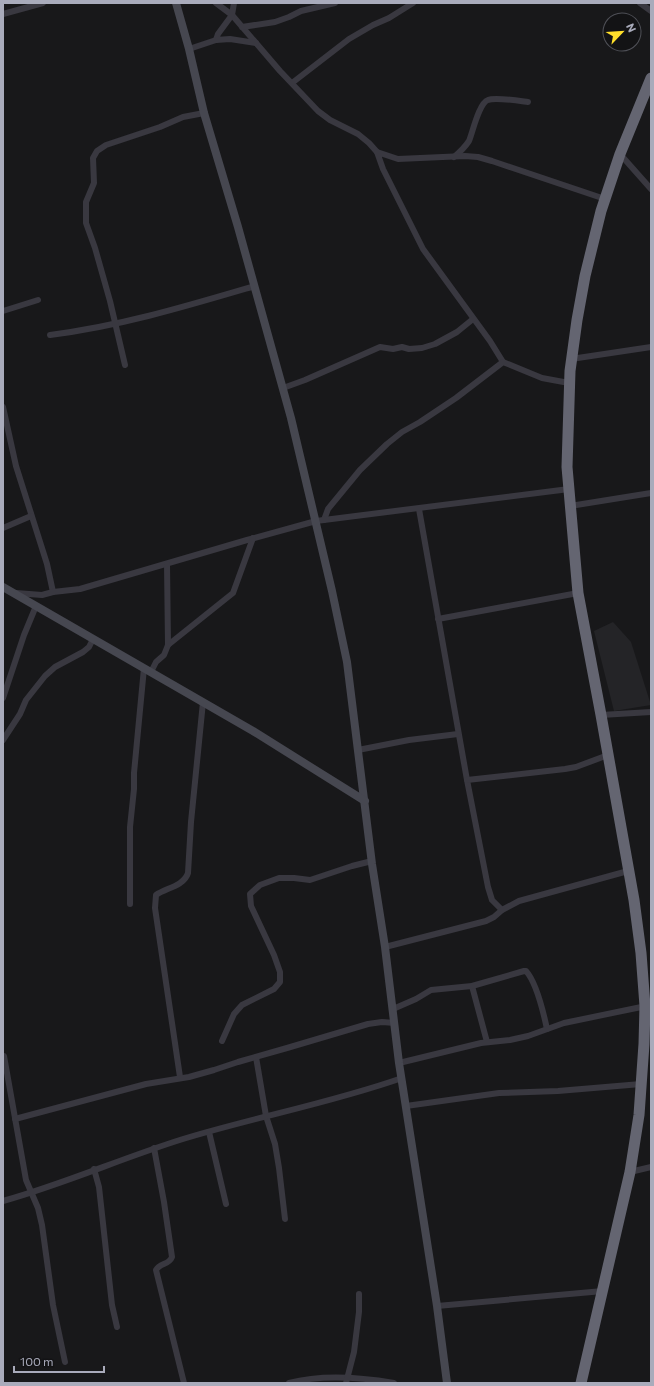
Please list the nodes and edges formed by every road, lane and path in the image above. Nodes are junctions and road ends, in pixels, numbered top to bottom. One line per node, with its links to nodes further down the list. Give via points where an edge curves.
1 (43, 3): 9 (street)
2 (176, 3): 14 (main road)
3 (216, 3): 10 (street)
4 (234, 3): 10 (street)
5 (335, 3): 11 (street, via 301,11 275,22)
6 (412, 3): 16 (street, via 349,39)
7 (640, 3): 8 (street)
8 (651, 11)
9 (3, 14)
10 (232, 16): 11 (street); 12 (street)
11 (242, 27): 13 (street)
12 (216, 40): 13 (street, via 230,39); 14 (street)
13 (256, 43): 16 (street)
14 (189, 49): 18 (main road)
15 (651, 78): 20 (highway)
16 (292, 83): 19 (street, via 318,111 358,134)
17 (528, 102): 21 (street, via 490,99 484,102 468,142)
18 (204, 113): 24 (main road); 28 (street, via 183,117 106,145 97,151 93,158 94,184 86,202 86,223)
19 (378, 152): 21 (street, via 398,159); 27 (street, via 383,169 423,249)
20 (620, 154): 22 (street); 23 (highway)
21 (454, 157): 23 (street, via 492,160)
22 (651, 189)
23 (605, 199): 31 (highway, via 585,276)
24 (255, 286): 28 (street, via 180,309); 35 (main road)
25 (38, 300): 26 (street)
26 (3, 312)
27 (473, 319): 32 (street); 35 (street, via 457,332 435,344 413,349 380,347)
28 (115, 325): 29 (street); 33 (street)
29 (50, 335)
30 (651, 347): 31 (street)
31 (571, 359): 34 (highway)
32 (503, 362): 34 (street, via 542,378); 42 (street, via 456,398 387,444 360,470)
33 (125, 366)
34 (569, 384): 37 (highway)
35 (283, 388): 42 (main road)
36 (3, 407): 41 (street, via 16,466)
37 (569, 488): 39 (highway); 40 (street)
38 (651, 493): 39 (street)
39 (570, 506): 49 (highway)
40 (419, 509): 42 (street); 51 (street)
41 (31, 516): 43 (street); 47 (street, via 47,564)
42 (320, 521): 44 (street); 61 (main road, via 347,662)
43 (3, 528)
44 (253, 538): 45 (street); 53 (street, via 233,593)
45 (167, 564): 47 (street, via 80,589); 53 (street)
46 (3, 587): 48 (main road)
47 (53, 592): 48 (street)
48 (15, 593): 50 (main road)
49 (578, 594): 51 (street); 58 (highway)
50 (36, 606): 52 (main road); 55 (street)
51 (438, 619): 59 (street)
52 (93, 639): 54 (main road); 60 (street, via 83,652 44,676 26,700)
53 (168, 645): 54 (street, via 164,655)
54 (148, 670): 56 (main road); 67 (street, via 134,773 130,827)
55 (3, 698)
56 (203, 702): 64 (main road, via 328,776); 80 (street, via 188,873 183,882 156,895 156,915)
57 (651, 712): 58 (street)
58 (601, 714): 62 (highway)
59 (458, 734): 61 (street); 63 (street)
60 (3, 740)
61 (358, 750): 64 (main road)
62 (608, 754): 63 (street, via 576,767); 66 (highway)
63 (466, 780): 68 (street, via 488,888 492,900)
64 (365, 801): 65 (main road)
65 (372, 861): 69 (main road); 75 (street, via 310,880 279,878 260,885 250,894 251,906 280,972 280,982 274,988 242,1004 234,1014)
66 (628, 871): 68 (street, via 519,901); 71 (highway)
67 (130, 904)
68 (502, 910): 69 (street, via 486,921)
69 (385, 947): 72 (main road)
70 (472, 986): 72 (street, via 431,990); 74 (street, via 526,971 541,1004); 76 (street)
71 (648, 1005): 74 (street); 82 (highway)
72 (393, 1009): 73 (main road)
73 (395, 1023): 78 (street, via 368,1024); 79 (main road)
74 (547, 1029): 76 (street, via 510,1040)
75 (222, 1041)
76 (487, 1042): 79 (street)
77 (4, 1056): 85 (street)
78 (256, 1057): 80 (street, via 189,1077); 84 (street)
79 (399, 1063): 81 (main road)
80 (180, 1077): 85 (street)
81 (402, 1078): 83 (main road); 84 (street)
82 (641, 1084): 83 (street, via 499,1093); 90 (highway)
83 (406, 1106): 97 (main road)
84 (266, 1116): 86 (street); 94 (street, via 280,1168)
85 (15, 1119): 91 (street, via 26,1180)
86 (209, 1132): 87 (street); 93 (street)
87 (154, 1148): 89 (street); 101 (street, via 172,1256 169,1262 156,1270)
88 (651, 1167): 90 (street)
89 (94, 1170): 91 (street); 98 (street, via 99,1187 112,1305)
90 (630, 1172): 95 (highway)
91 (31, 1193): 92 (street); 99 (street, via 42,1225 52,1298)
92 (3, 1202)
93 (226, 1204)
94 (285, 1219)
95 (603, 1291): 97 (street); 105 (highway)
96 (359, 1294): 100 (street, via 354,1352)
97 (437, 1306): 104 (main road)
98 (118, 1327)
99 (65, 1362)
100 (346, 1380): 102 (street); 103 (street, via 364,1378)
101 (184, 1383)
102 (289, 1383)
103 (394, 1383)
104 (446, 1383)
105 (581, 1383)

